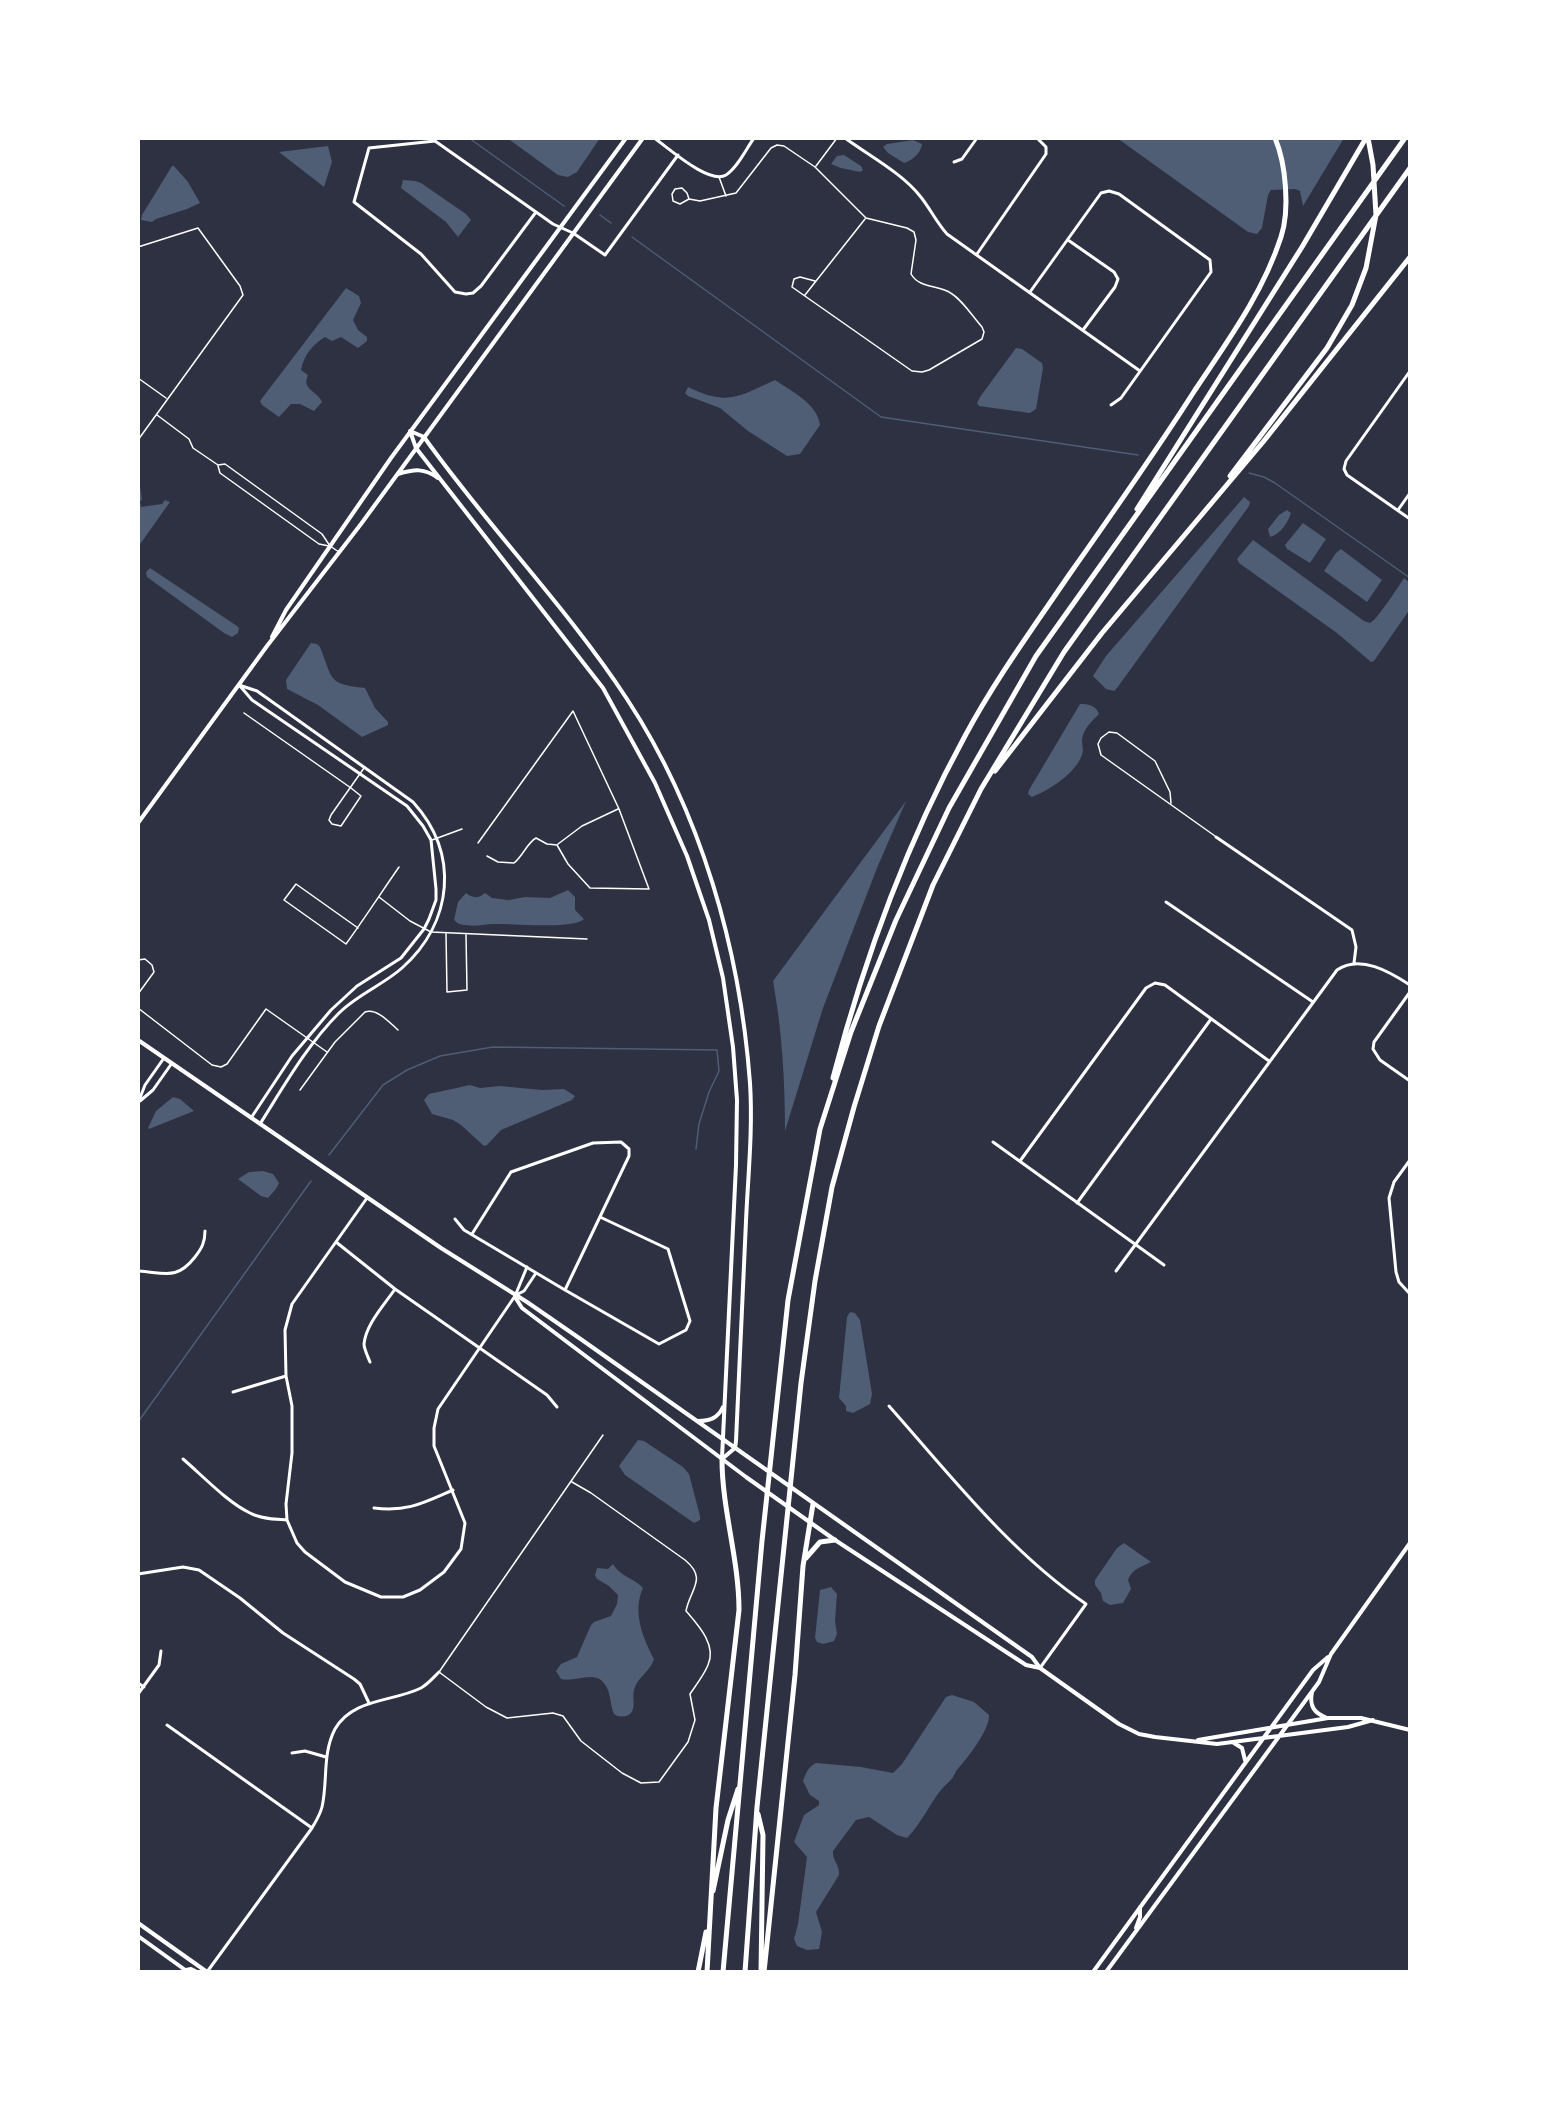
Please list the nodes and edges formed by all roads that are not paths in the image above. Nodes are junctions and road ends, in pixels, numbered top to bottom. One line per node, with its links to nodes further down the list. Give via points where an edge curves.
1 (626, 138): 21 (street)
2 (643, 138): 22 (street)
3 (654, 138): 12 (street)
4 (754, 138): 16 (street, via 727,174)
5 (837, 138): 14 (lane)
6 (845, 138): 25 (street, via 906,182 947,234)
7 (977, 138): 13 (street, via 962,159)
8 (1037, 138): 25 (street, via 1046,147 1046,154)
9 (1275, 138): 98 (highway, via 1282,155 1285,201 1282,234 1268,272 1243,318 1148,462 995,684 930,802 884,910 850,1010)
10 (1367, 138): 47 (highway, via 1376,215 1366,268 1352,305 1328,348); 50 (highway)
11 (1405, 138): 50 (highway)
12 (678, 155): 16 (street, via 709,176); 22 (street, via 605,255)
13 (954, 162)
14 (815, 167): 17 (lane, via 777,145 741,188); 20 (lane)
15 (1410, 168): 57 (highway, via 1064,652)
16 (719, 177): 17 (lane)
17 (726, 196): 18 (lane)
18 (688, 199): 18 (lane, via 682,188 672,194 673,201 680,204)
19 (536, 212): 19 (street, via 435,141 369,148 354,202 421,254 451,289 466,294 481,286); 21 (street)
20 (866, 218): 27 (lane); 29 (lane, via 914,232 914,279 956,297 982,327 982,339 929,370 912,371)
21 (560, 228): 22 (street); 37 (street)
22 (573, 233): 38 (street)
23 (1068, 240): 28 (street); 30 (street, via 1114,272 1118,279); 31 (street, via 1101,194 1109,190 1210,260 1211,272)
24 (138, 247): 34 (lane, via 198,228 243,291)
25 (977, 254): 28 (street)
26 (1410, 257): 47 (highway)
27 (815, 281): 29 (lane); 29 (lane, via 794,279 792,287)
28 (1030, 292): 30 (street)
29 (804, 296)
30 (1083, 330): 31 (street)
31 (1140, 370): 35 (street, via 1121,398)
32 (1410, 371): 45 (street, via 1346,460 1344,469)
33 (138, 378): 34 (lane)
34 (167, 399): 36 (lane)
35 (1111, 405)
36 (156, 415): 39 (lane); 41 (lane)
37 (410, 431): 38 (street); 40 (street); 48 (street)
38 (424, 437): 40 (street); 129 (street, via 572,621 627,699 671,777 715,890 738,995 750,1085)
39 (138, 440)
40 (416, 448): 42 (street); 43 (street)
41 (218, 465): 48 (lane, via 225,464 277,501 322,534); 48 (lane, via 220,473 319,544)
42 (398, 475): 43 (street, via 418,469); 49 (street)
43 (443, 482): 123 (street, via 603,688 655,783 710,920 723,978 737,1100)
44 (1410, 493): 45 (street)
45 (1398, 510): 46 (street)
46 (1410, 519)
47 (1190, 527): 57 (highway)
48 (330, 546): 49 (lane); 51 (street, via 286,610)
49 (340, 553): 51 (street)
50 (1107, 556): 98 (highway, via 1036,656 949,808 896,920 851,1032)
51 (267, 646): 52 (street)
52 (239, 685): 54 (street, via 257,691); 55 (street, via 252,700); 60 (street)
53 (244, 713): 56 (lane)
54 (364, 767): 55 (lane); 63 (street, via 413,802)
55 (360, 774): 56 (lane); 64 (street, via 407,806)
56 (351, 788): 56 (lane, via 331,815 332,824 341,826 361,796)
57 (981, 789): 165 (highway, via 933,885 879,1026 832,1187 814,1281 801,1383)
58 (1171, 803): 58 (lane, via 1155,761 1117,733 1109,732 1101,738 1101,755); 62 (lane)
59 (619, 809): 65 (lane, via 573,711); 66 (lane, via 582,826); 66 (lane, via 649,889 590,888)
60 (138, 823)
61 (462, 829): 63 (lane)
62 (1216, 837): 78 (street, via 1352,930)
63 (436, 839): 64 (lane); 73 (street, via 445,885 441,909)
64 (431, 840): 72 (street, via 436,900)
65 (478, 843)
66 (557, 845): 67 (lane, via 535,838 511,864)
67 (487, 856)
68 (399, 867): 69 (lane)
69 (378, 897): 71 (lane); 72 (lane)
70 (1166, 902): 82 (street)
71 (358, 928): 71 (lane, via 296,884 284,900 346,944)
72 (424, 929): 73 (lane); 86 (street, via 401,958 348,993)
73 (431, 932): 74 (lane); 88 (street, via 403,967 346,1006)
74 (446, 933): 75 (lane); 75 (lane, via 447,992 467,990)
75 (466, 934): 76 (lane)
76 (587, 939)
77 (138, 960): 81 (lane, via 152,964 154,972)
78 (1354, 963): 79 (street, via 1373,966); 82 (street, via 1337,970)
79 (1410, 985)
80 (1410, 992): 93 (street, via 1372,1049 1380,1060)
81 (138, 994)
82 (1313, 1002): 91 (street)
83 (138, 1008): 86 (lane, via 212,1065 221,1067 266,1009)
84 (1211, 1019): 91 (street); 101 (street, via 1165,985 1155,983 1146,988); 103 (street)
85 (398, 1030): 89 (lane, via 368,1011)
86 (307, 1038): 88 (lane); 96 (street)
87 (138, 1040): 90 (street)
88 (314, 1043): 89 (lane); 97 (street)
89 (327, 1052): 94 (lane)
90 (164, 1058): 92 (street); 95 (street)
91 (1269, 1061): 109 (street)
92 (172, 1064): 95 (street, via 153,1090); 96 (street)
93 (1410, 1081)
94 (300, 1090)
95 (138, 1102)
96 (251, 1118): 97 (street)
97 (260, 1124): 102 (street)
98 (820, 1129): 164 (highway, via 788,1300)
99 (993, 1142): 101 (street)
100 (1410, 1160): 117 (street, via 1394,1182 1389,1198 1396,1272)
101 (1020, 1161): 103 (street)
102 (367, 1198): 108 (street); 118 (street)
103 (1077, 1203): 109 (street)
104 (600, 1217): 107 (street, via 629,1156 628,1147 621,1142 593,1143 511,1172); 116 (street); 116 (street, via 668,1249 688,1328 658,1344)
105 (455, 1219): 107 (street)
106 (205, 1231): 112 (street, via 205,1241 186,1269 176,1273)
107 (472, 1234): 111 (street)
108 (336, 1242): 115 (street); 121 (street, via 292,1304 285,1330)
109 (1136, 1245): 110 (street); 113 (street)
110 (1164, 1265)
111 (527, 1267): 114 (street); 118 (street)
112 (138, 1271)
113 (1116, 1271)
114 (536, 1273): 116 (street); 118 (street, via 524,1291)
115 (395, 1289): 119 (street); 120 (street, via 367,1334 364,1345)
116 (565, 1290)
117 (1410, 1294)
118 (515, 1296): 119 (street); 126 (street); 131 (street, via 522,1308)
119 (480, 1347): 125 (street, via 547,1395); 133 (street, via 438,1409 434,1446)
120 (370, 1362)
121 (286, 1376): 122 (street); 136 (street, via 292,1406)
122 (233, 1392)
123 (724, 1403): 126 (street, via 712,1419); 128 (street)
124 (889, 1406): 144 (street, via 994,1525 1040,1569 1086,1604)
125 (557, 1407)
126 (695, 1420): 128 (street)
127 (603, 1435): 132 (lane)
128 (724, 1441): 129 (street); 131 (street)
129 (735, 1448): 131 (street); 134 (street)
130 (183, 1459): 136 (street, via 250,1514)
131 (722, 1459): 137 (street); 175 (highway, via 739,1610 714,1827)
132 (572, 1482): 145 (lane); 145 (lane, via 685,1560 696,1573 686,1611 704,1632 710,1648 709,1664 690,1694 695,1720 688,1742 672,1766 659,1782 640,1783 581,1741 563,1716 553,1713 507,1718)
133 (453, 1490): 135 (street, via 413,1507 394,1511); 136 (street, via 465,1523 460,1549 444,1572 403,1597 381,1597 345,1582 305,1552)
134 (813, 1504): 137 (highway); 144 (street, via 1032,1657)
135 (374, 1508)
136 (288, 1520)
137 (809, 1521): 138 (street); 140 (highway)
138 (835, 1540): 140 (highway, via 820,1542); 144 (street, via 1026,1665)
139 (1410, 1543): 143 (street)
140 (804, 1562): 178 (highway, via 770,1935)
141 (138, 1574): 150 (street, via 183,1567 199,1570 283,1633 354,1679)
142 (161, 1651): 147 (street, via 159,1665)
143 (1331, 1654): 148 (street); 155 (street, via 1313,1670)
144 (1040, 1668): 159 (street, via 1126,1728 1155,1737)
145 (439, 1672): 150 (street, via 415,1690)
146 (138, 1683): 147 (street)
147 (144, 1687): 149 (street)
148 (1312, 1691): 151 (street, via 1314,1710); 154 (street)
149 (138, 1694)
150 (369, 1703): 162 (street, via 336,1727)
151 (1328, 1718): 152 (street); 154 (street)
152 (1374, 1720): 156 (street); 157 (street)
153 (167, 1725): 166 (street)
154 (1286, 1725): 155 (street); 157 (street)
155 (1271, 1727): 158 (street); 159 (street)
156 (1410, 1730)
157 (1278, 1736): 158 (street); 169 (street)
158 (1263, 1738): 160 (street); 163 (street)
159 (1196, 1741): 160 (street)
160 (1233, 1742): 163 (street, via 1242,1748)
161 (292, 1753): 162 (street, via 305,1751)
162 (326, 1757): 166 (street, via 322,1805)
163 (1245, 1762): 167 (street)
164 (742, 1779): 174 (highway, via 726,1830); 176 (highway)
165 (757, 1807): 177 (highway); 178 (highway, via 763,1835)
166 (312, 1828): 173 (street)
167 (1140, 1907): 169 (street); 179 (street)
168 (138, 1923): 173 (street)
169 (1135, 1931): 180 (street)
170 (138, 1936): 171 (street)
171 (187, 1971): 172 (street, via 191,1968)
172 (197, 1972)
173 (207, 1972)
174 (698, 1972)
175 (707, 1972)
176 (723, 1972)
177 (745, 1972)
178 (762, 1972)
179 (1093, 1972)
180 (1106, 1972)

